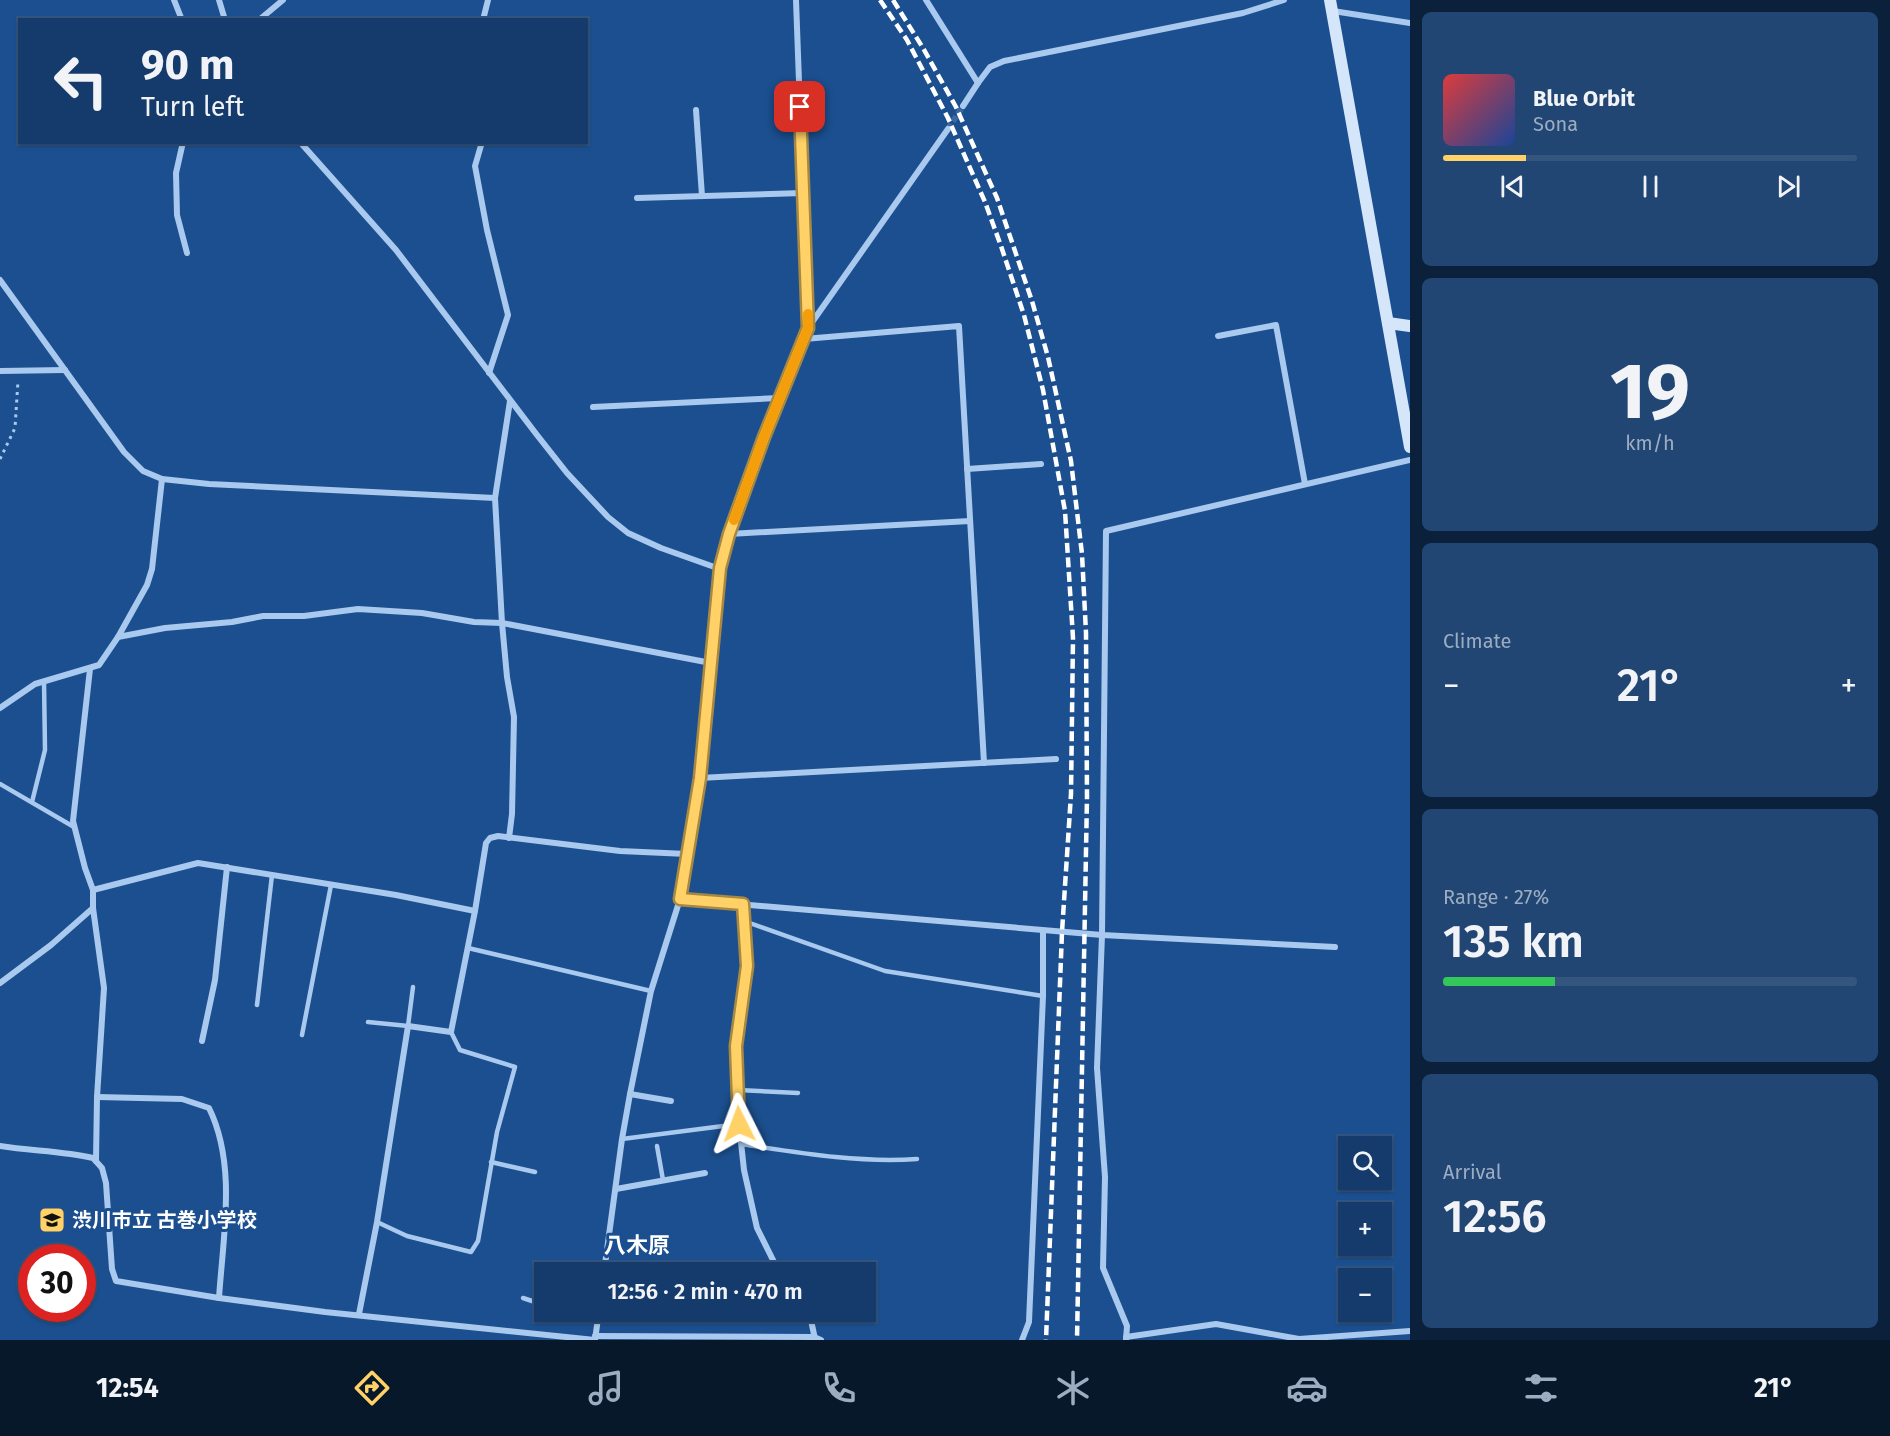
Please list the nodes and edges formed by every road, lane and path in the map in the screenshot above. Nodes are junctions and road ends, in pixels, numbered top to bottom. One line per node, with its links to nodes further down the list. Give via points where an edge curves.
1 (174, 0): 9 (street)
2 (219, 0): 10 (street)
3 (283, 0): 11 (street)
4 (488, 0): 12 (street)
5 (796, 0): 21 (street)
6 (927, 0): 14 (street)
7 (1284, 0): 14 (street, via 1243,13 1004,61 990,67)
8 (1331, 5): 13 (street); 26 (street)
9 (181, 18)
10 (224, 18)
11 (261, 18)
12 (484, 18)
13 (1410, 23)
14 (978, 83): 15 (street)
15 (963, 106)
16 (696, 110): 22 (street)
17 (948, 129): 28 (street)
18 (183, 144): 24 (street, via 176,173 177,215)
19 (302, 144): 34 (street, via 396,250)
20 (481, 144): 34 (street, via 474,166 508,315)
21 (803, 193): 22 (street); 28 (street)
22 (702, 196): 23 (street)
23 (637, 198)
24 (187, 253)
25 (0, 280): 32 (street)
26 (1388, 323): 27 (street); 38 (street)
27 (1410, 326)
28 (808, 328): 30 (street)
29 (1218, 336): 44 (street, via 1276,325)
30 (804, 339): 35 (street); 42 (street, via 959,326)
31 (18, 370): 32 (street); 33 (street); 39 (path, via 15,428)
32 (65, 370): 43 (street, via 124,452 143,471)
33 (0, 371)
34 (489, 373): 36 (street)
35 (779, 398): 37 (street); 47 (street)
36 (510, 402): 45 (street); 48 (street, via 567,473 621,528 661,548)
37 (593, 407)
38 (1410, 447)
39 (0, 459)
40 (1410, 460): 44 (street)
41 (1041, 464): 42 (street)
42 (967, 470): 46 (street)
43 (162, 479): 45 (street); 50 (street, via 152,569)
44 (1305, 484): 73 (street, via 1106,531)
45 (495, 498): 49 (street)
46 (970, 521): 47 (street); 56 (street)
47 (729, 534): 48 (street)
48 (720, 568): 51 (street)
49 (502, 623): 50 (street, via 358,609 304,616 263,616); 51 (street); 61 (street, via 514,717)
50 (118, 637): 52 (street, via 99,665)
51 (711, 663): 57 (street)
52 (90, 669): 53 (street); 60 (street)
53 (44, 681): 54 (street); 59 (lane, via 45,750)
54 (0, 708)
55 (1056, 759): 56 (street)
56 (984, 763): 57 (street)
57 (700, 778): 62 (street)
58 (0, 784): 59 (lane)
59 (32, 802): 60 (lane)
60 (74, 827): 66 (street)
61 (509, 838): 62 (street, via 620,851); 70 (street, via 498,836 486,843)
62 (687, 854): 67 (street)
63 (227, 867): 64 (street); 66 (street, via 198,863); 85 (street, via 215,980)
64 (272, 875): 65 (street); 80 (lane)
65 (331, 885): 70 (street); 84 (lane)
66 (93, 890): 69 (street)
67 (680, 899): 68 (street); 78 (street)
68 (743, 904): 71 (street); 72 (street)
69 (93, 908): 76 (street); 89 (street, via 104,988)
70 (475, 910): 75 (street)
71 (744, 921): 79 (lane, via 885,971); 86 (street, via 747,966 736,1046)
72 (1043, 931): 73 (street); 79 (street)
73 (1102, 935): 74 (street); 115 (street, via 1097,1068 1105,1177 1103,1268 1127,1326)
74 (1335, 946)
75 (468, 948): 78 (lane); 83 (street)
76 (0, 983)
77 (413, 987): 82 (lane)
78 (651, 991): 88 (street)
79 (1043, 996): 118 (street, via 1029,1322)
80 (257, 1005)
81 (368, 1022): 82 (lane)
82 (408, 1026): 83 (street); 103 (street)
83 (451, 1032): 98 (lane, via 460,1050 515,1067)
84 (302, 1035)
85 (202, 1041)
86 (738, 1090): 87 (lane); 91 (street)
87 (798, 1093)
88 (630, 1094): 90 (street); 92 (street)
89 (97, 1097): 97 (street); 106 (street, via 182,1099 209,1108 218,1126 227,1178)
90 (671, 1101)
91 (739, 1124): 92 (lane); 93 (street)
92 (622, 1139): 102 (street)
93 (741, 1144): 96 (lane, via 828,1157); 105 (street, via 757,1228)
94 (0, 1146): 97 (street, via 71,1153)
95 (657, 1146): 101 (lane)
96 (917, 1159)
97 (96, 1161): 106 (street, via 106,1183 116,1281)
98 (491, 1162): 99 (lane); 103 (lane, via 478,1241 471,1252 407,1236)
99 (535, 1172)
100 (705, 1173): 101 (street)
101 (663, 1180): 102 (street)
102 (616, 1189): 104 (street)
103 (377, 1222): 109 (street)
104 (605, 1262)
105 (774, 1262)
106 (219, 1298): 109 (street)
107 (523, 1298): 108 (lane)
108 (534, 1302)
109 (359, 1314): 113 (street, via 595,1340)
110 (598, 1322): 113 (street)
111 (811, 1322): 114 (street)
112 (1410, 1331): 116 (street)
113 (595, 1336): 114 (street)
114 (814, 1338): 117 (street)
115 (1126, 1338): 116 (street, via 1216,1324 1299,1339)
116 (1336, 1338)
117 (821, 1340)
118 (1022, 1340)

